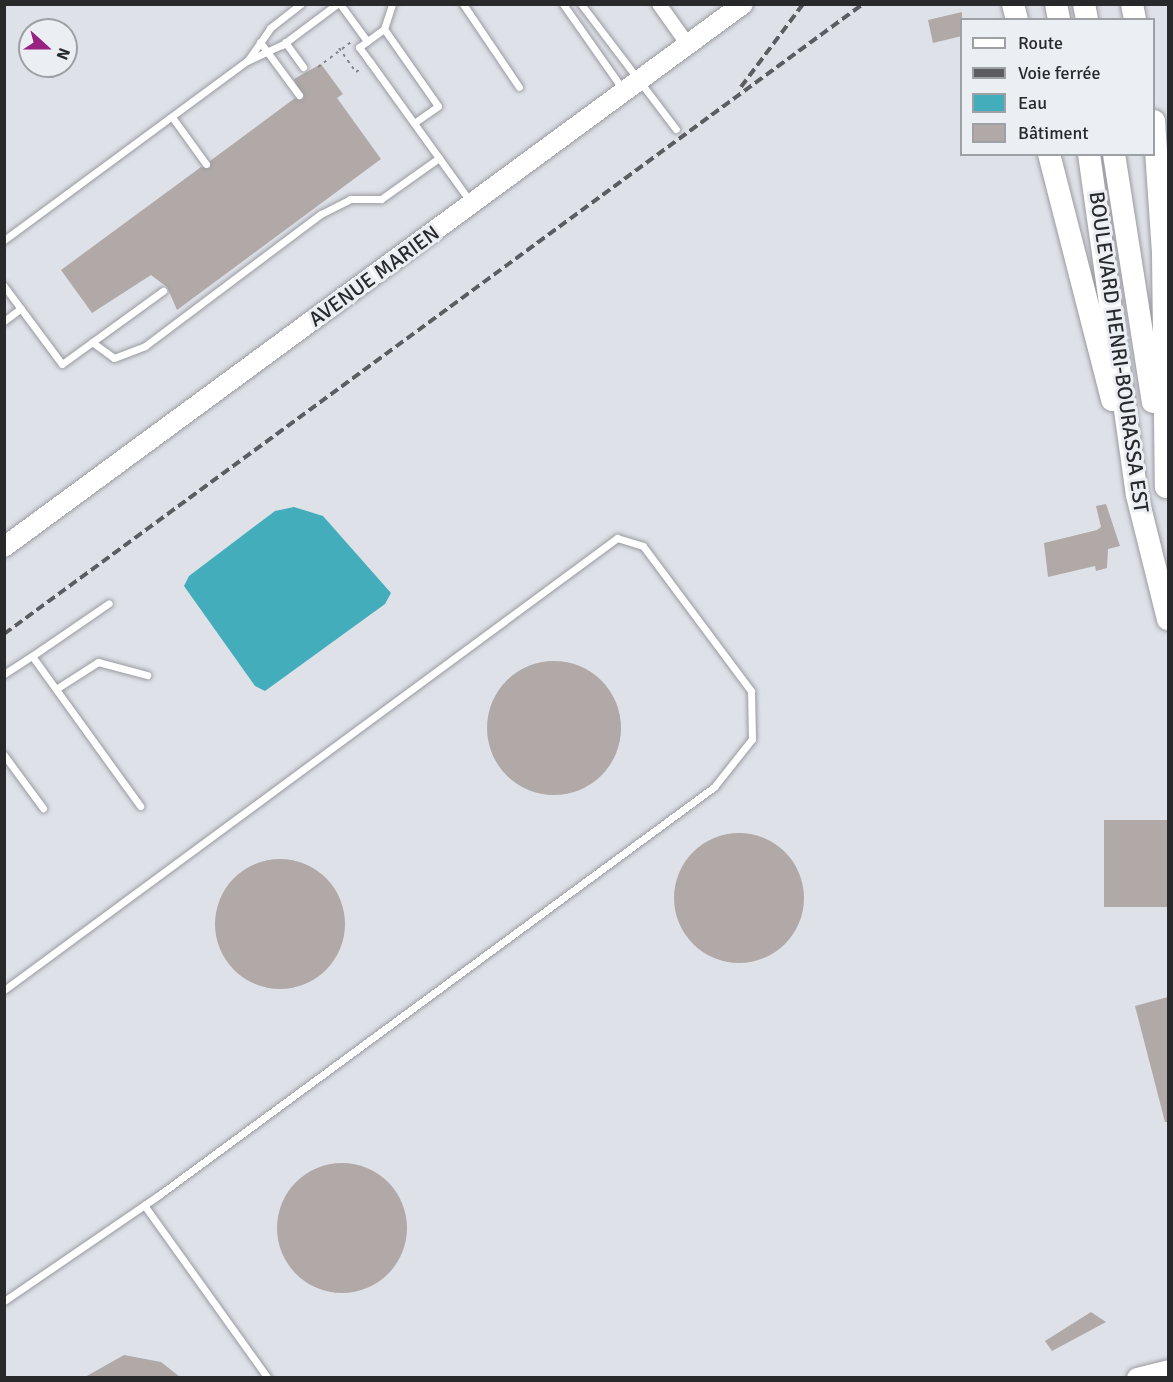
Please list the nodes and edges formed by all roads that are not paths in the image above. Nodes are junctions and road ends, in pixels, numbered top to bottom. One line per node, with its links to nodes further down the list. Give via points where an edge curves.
1 (301, 4): 11 (lane)
2 (339, 4): 10 (lane); 12 (lane)
3 (392, 4): 9 (lane)
4 (463, 4): 17 (lane)
5 (563, 4): 18 (lane)
6 (581, 4): 18 (lane)
7 (659, 4): 13 (street)
8 (743, 4): 13 (street, AVENUE MARIEN)
9 (384, 29): 10 (lane); 21 (lane, via 438,106)
10 (367, 41): 21 (lane, via 359,47)
11 (260, 42): 14 (lane); 15 (lane)
12 (285, 42): 14 (lane); 16 (lane)
13 (688, 45): 18 (street, AVENUE MARIEN)
14 (267, 52): 15 (lane); 19 (lane)
15 (247, 61): 20 (lane)
16 (303, 67)
17 (519, 87)
18 (631, 87): 22 (lane); 29 (street, AVENUE MARIEN)
19 (299, 95)
20 (172, 117): 28 (lane); 30 (lane)
21 (414, 123): 27 (lane)
22 (676, 129)
23 (1155, 136): 36 (main road, via 1163,254)
24 (1050, 156): 37 (main road)
25 (1089, 156): 37 (main road, BOULEVARD HENRI-BOURASSA EST)
26 (1114, 156): 36 (main road, BOULEVARD HENRI-BOURASSA EST)
27 (439, 158): 29 (lane); 35 (lane, via 381,199 344,201 321,214 145,346 114,358)
28 (206, 164)
29 (472, 204): 38 (street, AVENUE MARIEN)
30 (4, 240)
31 (4, 286): 33 (lane)
32 (163, 291): 35 (lane)
33 (21, 308): 34 (lane); 35 (lane, via 62,364)
34 (4, 321)
35 (92, 342)
36 (1167, 492)
37 (1137, 495): 40 (main road, BOULEVARD HENRI-BOURASSA EST)
38 (4, 547)
39 (109, 603): 41 (lane)
40 (1168, 619)
41 (32, 656): 42 (lane); 44 (lane)
42 (4, 675)
43 (147, 675): 44 (lane, via 98,662)
44 (56, 689): 46 (lane)
45 (4, 755): 47 (lane)
46 (140, 806)
47 (43, 808)
48 (4, 990): 49 (lane, via 617,538 643,546 747,686 754,701 752,739 714,787)
49 (144, 1205): 50 (lane); 54 (lane)
50 (4, 1301)
51 (1168, 1370): 53 (street)
52 (1168, 1375): 53 (street)
53 (1141, 1376)
54 (268, 1377)

